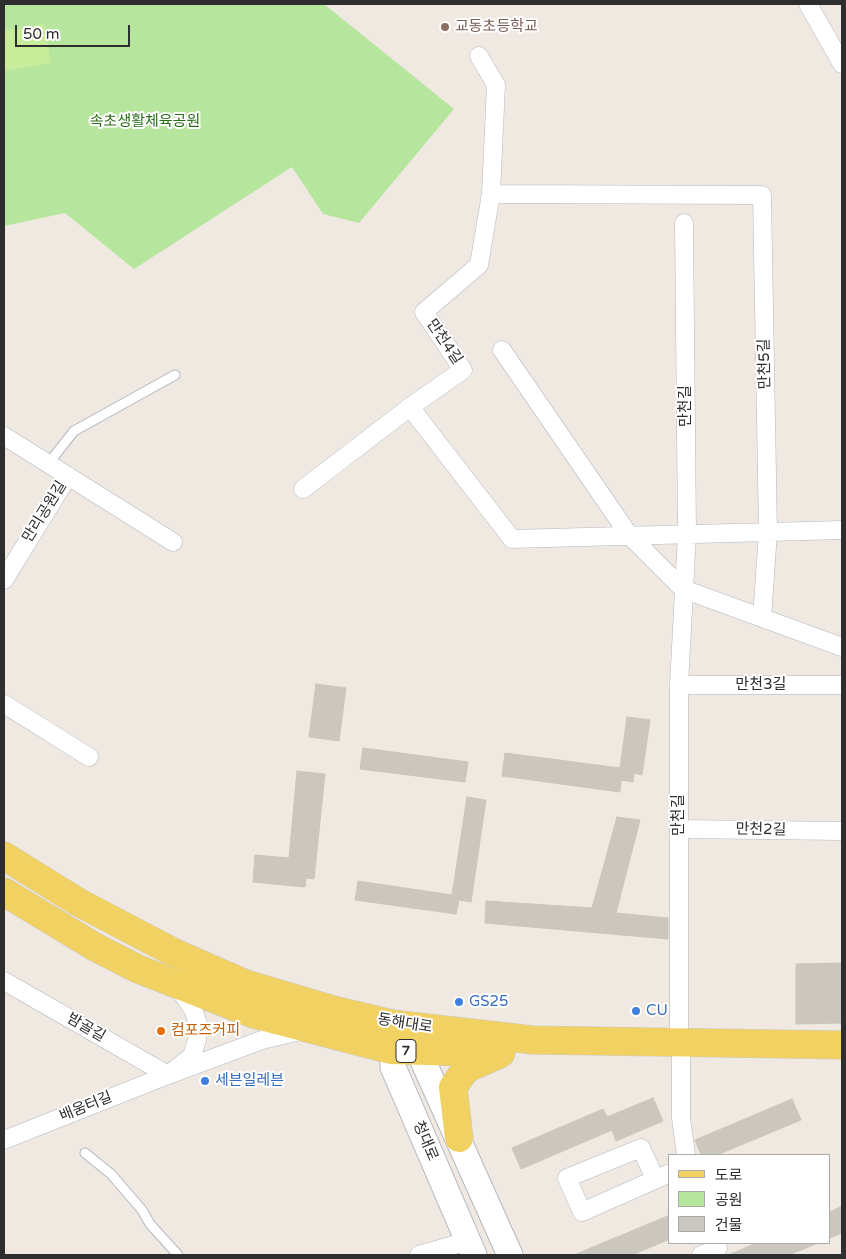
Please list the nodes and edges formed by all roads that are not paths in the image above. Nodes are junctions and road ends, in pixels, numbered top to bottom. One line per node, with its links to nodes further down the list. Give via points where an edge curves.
1 (808, 4): 3 (street)
2 (479, 56): 4 (street, 만천4길, via 496,85)
3 (842, 64)
4 (491, 194): 8 (street, 만천4길, via 479,265 424,312 463,370); 14 (street, 만천5길, via 762,195)
5 (684, 223): 15 (street, 만천길)
6 (502, 350): 16 (street)
7 (175, 375): 10 (lane, via 74,431)
8 (410, 407): 12 (street); 16 (street, via 512,538)
9 (4, 436): 10 (street, 만리공원길)
10 (48, 464): 11 (street, 만리공원길)
11 (68, 476): 17 (street); 18 (street, 만리공원길)
12 (303, 489)
13 (842, 530): 14 (street)
14 (768, 532): 15 (street); 21 (street, 만천5길)
15 (687, 534): 16 (street); 20 (street, 만천길)
16 (630, 536): 20 (street)
17 (173, 542)
18 (9, 556): 19 (street, 만리공원길)
19 (4, 580)
20 (683, 589): 21 (street); 23 (street, 만천길)
21 (762, 618): 22 (street)
22 (842, 647)
23 (679, 685): 24 (street, 만천3길); 27 (street, 만천길)
24 (842, 685)
25 (4, 704): 26 (street)
26 (89, 757)
27 (679, 829): 28 (street, 만천2길); 37 (street, 만천길)
28 (842, 831)
29 (4, 856): 34 (main road, 동해대로 / 7, via 78,902 173,952 246,984 330,1009)
30 (4, 892): 32 (main road, 동해대로 / 7, via 95,946)
31 (4, 982): 40 (street, 밤골길)
32 (176, 985): 33 (main road, 동해대로 / 7, via 253,1014); 40 (street, 배움터길, via 198,1024 197,1040 192,1056)
33 (308, 1029): 34 (main road, 동해대로 / 7); 40 (street, 배움터길, via 262,1040)
34 (392, 1037): 35 (main road, 동해대로 / 7); 46 (street, 청대로, via 393,1067)
35 (420, 1039): 37 (main road, 동해대로 / 7, via 533,1040); 38 (main road, 동해대로 / 7); 41 (street)
36 (842, 1045): 37 (main road, 동해대로 / 7)
37 (680, 1048): 38 (main road, 동해대로 / 7); 39 (main road, 동해대로 / 7); 44 (street, 만천길, via 681,1118)
38 (504, 1053): 41 (main road, via 466,1069 453,1087)
39 (842, 1053)
40 (168, 1075): 42 (street, 배움터길)
41 (459, 1138): 50 (street)
42 (4, 1140)
43 (85, 1153): 48 (lane, via 111,1174)
44 (686, 1154)
45 (662, 1176): 45 (street, via 582,1212 567,1178 641,1148)
46 (471, 1248): 49 (street)
47 (718, 1249): 51 (street)
48 (178, 1255)
49 (419, 1255)
50 (510, 1255)
51 (701, 1255)

